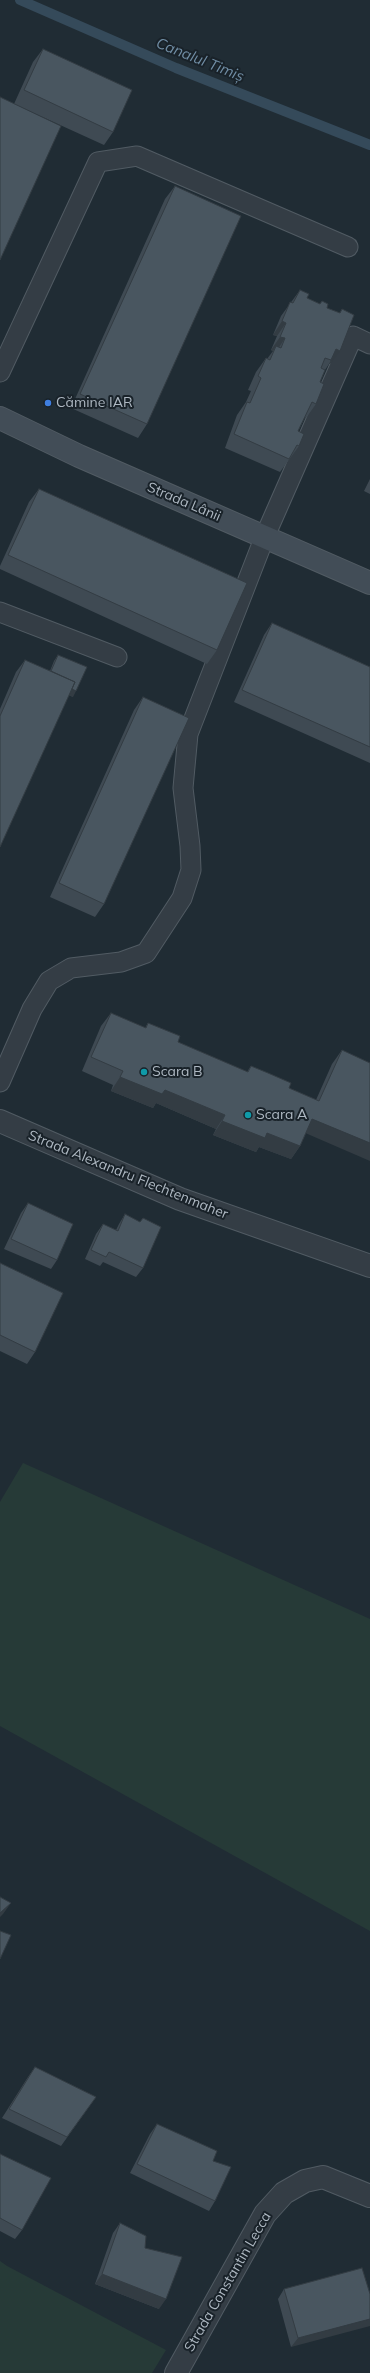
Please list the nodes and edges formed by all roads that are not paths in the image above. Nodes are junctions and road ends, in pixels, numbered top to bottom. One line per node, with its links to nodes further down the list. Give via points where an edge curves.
1 (348, 248): 3 (lane, via 137,156 98,162)
2 (370, 344): 5 (lane, via 352,336)
3 (0, 372)
4 (0, 418): 5 (main road, Strada Lânii, via 86,459)
5 (265, 536): 6 (main road, Strada Lânii); 9 (lane, via 188,734 183,788 191,870 182,898 146,953 121,962 71,968 49,981 32,1009)
6 (370, 583)
7 (0, 612): 8 (lane)
8 (117, 657)
9 (0, 1082)
10 (0, 1121): 11 (street, Strada Alexandru Flechtenmaher, via 180,1199)
11 (370, 1266)
12 (370, 2196): 13 (street, Strada Constantin Lecca, via 323,2177 305,2181 284,2193 265,2214)
13 (176, 2373)

